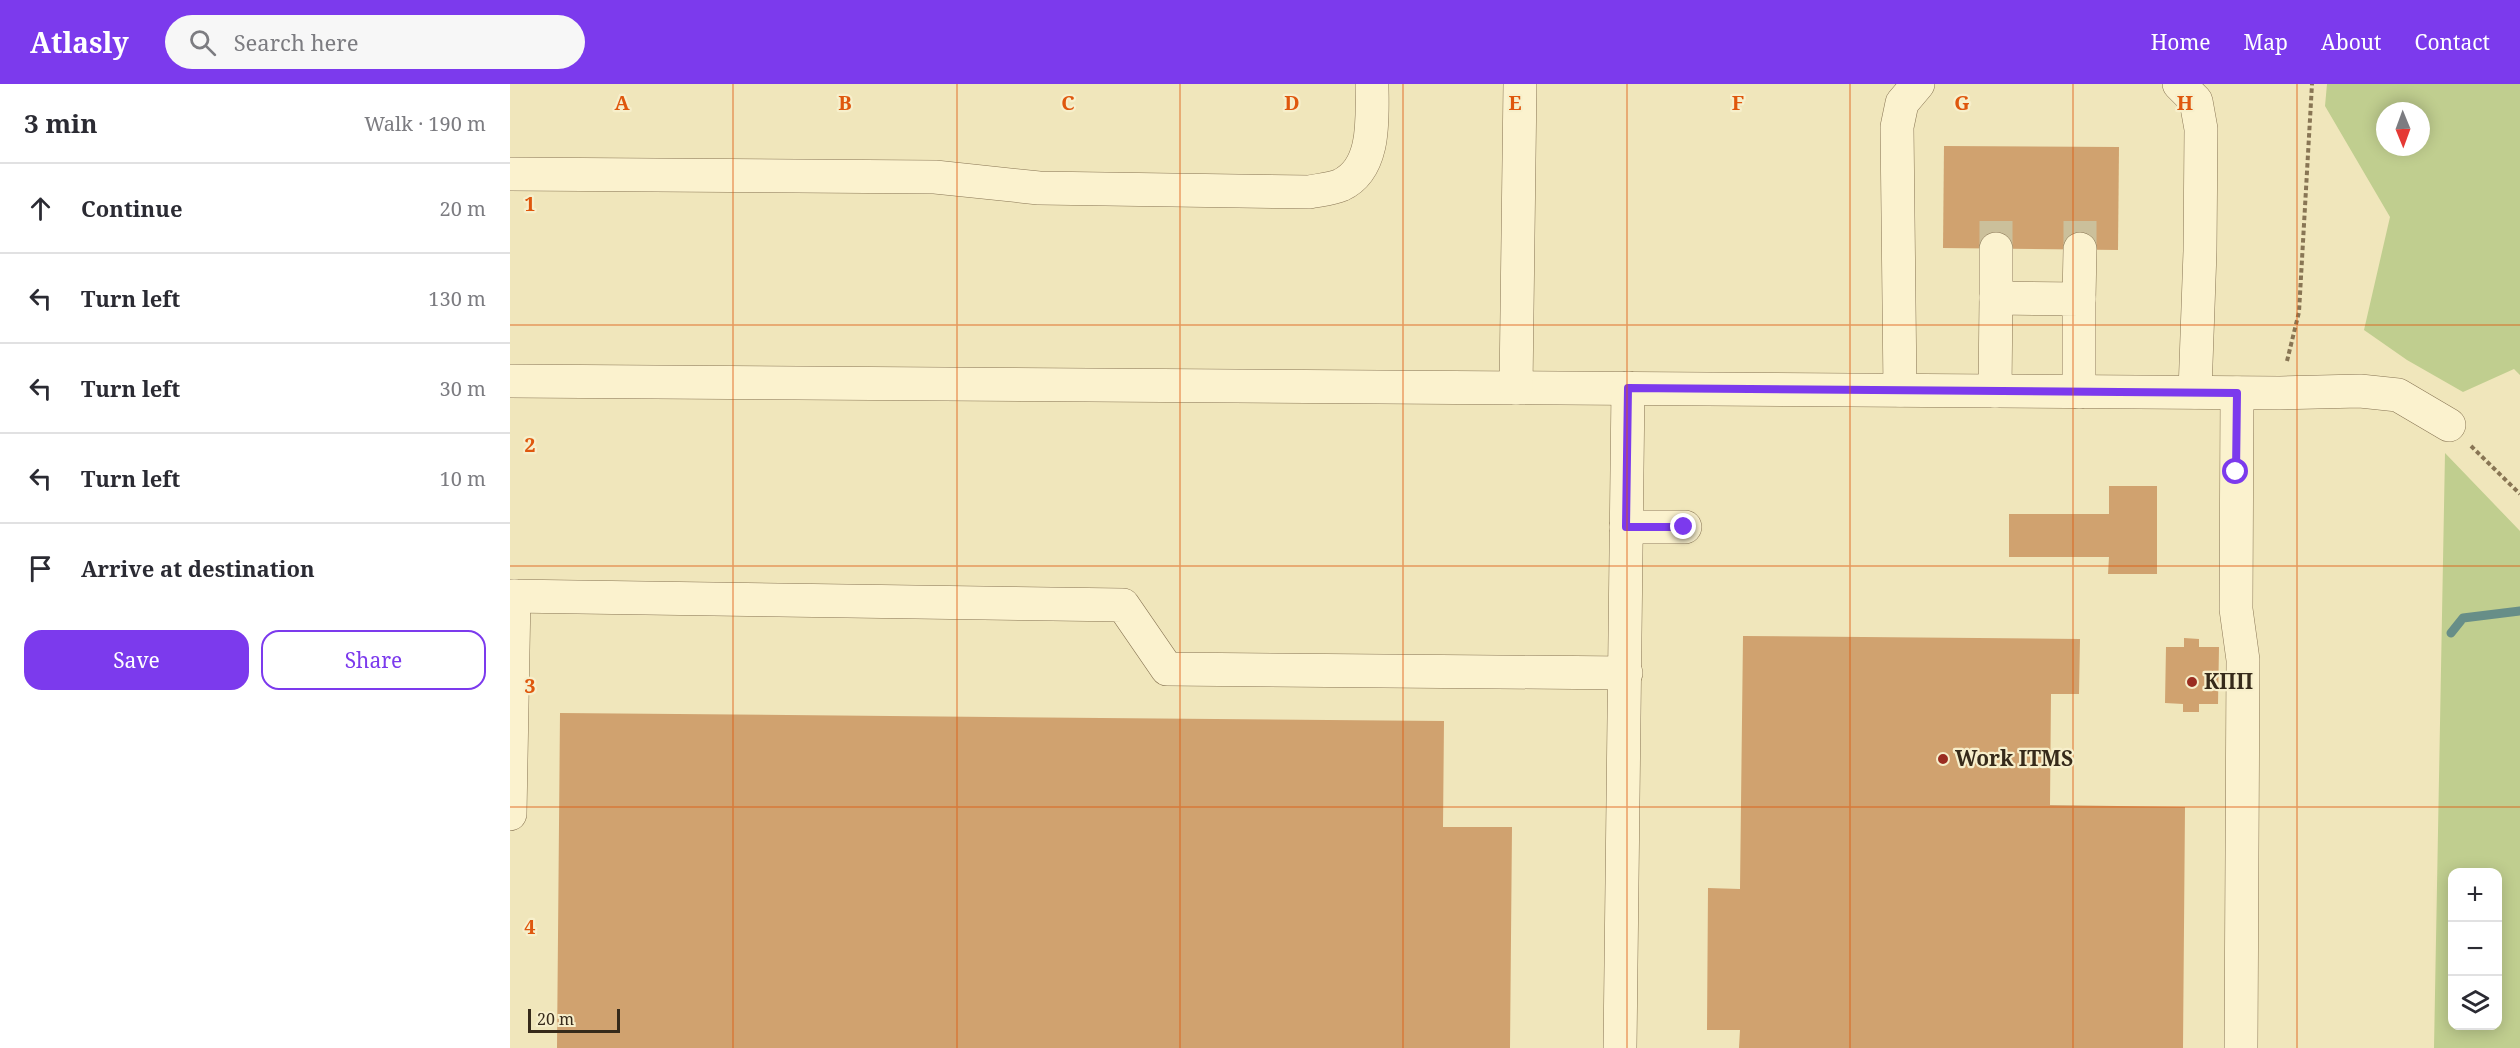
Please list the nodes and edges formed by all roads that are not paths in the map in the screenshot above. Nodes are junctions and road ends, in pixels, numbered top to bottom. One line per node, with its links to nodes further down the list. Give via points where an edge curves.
1 (1372, 84): 5 (street, via 1372,133 1363,164 1342,184 1309,192 1039,188 935,177)
2 (1521, 84): 11 (street)
3 (1918, 84): 13 (street, via 1902,103 1897,127)
4 (2179, 84): 16 (street, via 2196,101 2200,129)
5 (510, 174)
6 (1996, 249): 8 (street)
7 (2080, 249): 9 (street)
8 (1996, 298): 9 (street); 14 (street)
9 (2079, 299): 15 (street)
10 (510, 381): 11 (street)
11 (1516, 388): 12 (street)
12 (1628, 388): 13 (street); 19 (street)
13 (1900, 390): 14 (street)
14 (1995, 391): 15 (street)
15 (2079, 392): 16 (street)
16 (2194, 392): 17 (street)
17 (2237, 393): 18 (street, via 2360,391 2398,395); 25 (street, via 2236,609 2243,660)
18 (2449, 425)
19 (1626, 527): 20 (street); 22 (street)
20 (1684, 527)
21 (512, 596): 22 (street, via 1123,605 1167,669); 23 (street)
22 (1626, 673): 24 (street)
23 (510, 814)
24 (1620, 1048)
25 (2241, 1048)

